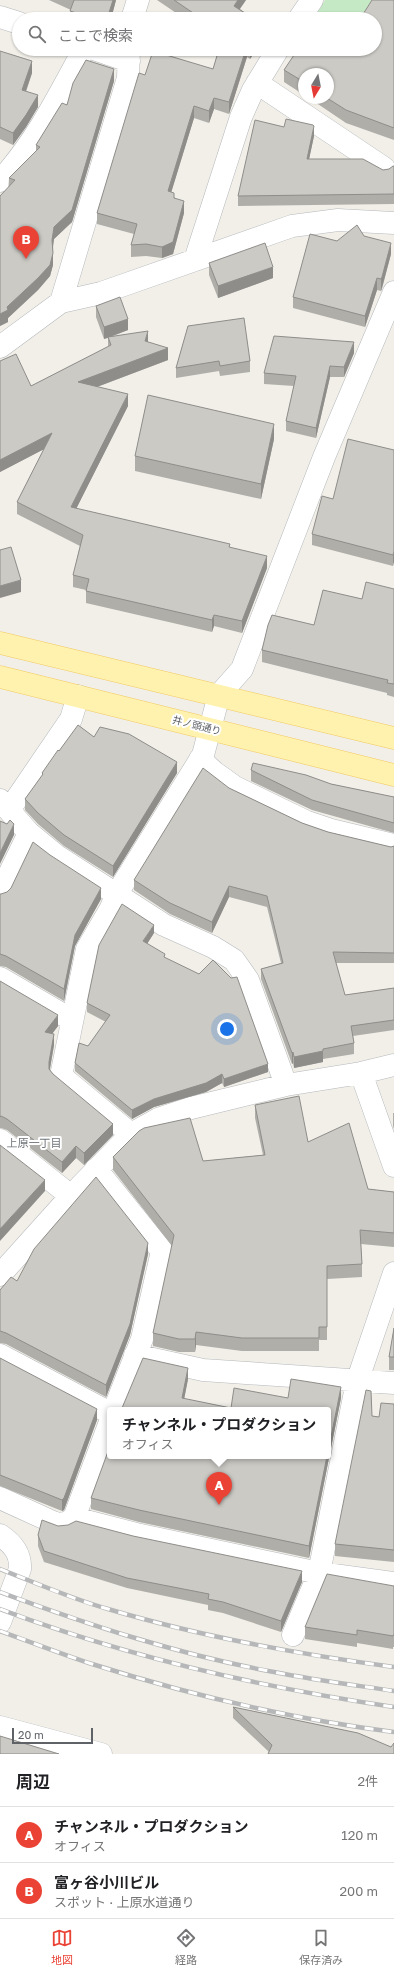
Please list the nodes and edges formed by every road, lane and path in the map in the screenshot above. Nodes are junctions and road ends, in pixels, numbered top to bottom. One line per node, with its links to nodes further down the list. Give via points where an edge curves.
1 (138, 0): 3 (street)
2 (312, 0): 4 (street)
3 (134, 12)
4 (304, 12)
5 (0, 17): 6 (street)
6 (12, 21)
7 (80, 56): 12 (street, via 43,125)
8 (129, 56): 16 (street, via 128,78)
9 (274, 56): 10 (street)
10 (257, 83): 11 (street); 14 (street, via 241,117)
11 (384, 168)
12 (0, 181)
13 (394, 223): 14 (street, via 338,220 292,226)
14 (195, 260): 16 (street, via 101,293)
15 (394, 292): 20 (street, via 324,457 242,669)
16 (60, 302): 17 (street)
17 (0, 347)
18 (0, 643): 20 (main road)
19 (1, 681): 21 (main road, 井ノ頭通り)
20 (219, 695): 22 (street); 23 (main road)
21 (78, 696): 22 (main road, 井ノ頭通り); 26 (street, via 71,719)
22 (210, 728): 24 (street); 25 (main road, 井ノ頭通り)
23 (394, 738)
24 (200, 759): 28 (street, via 235,787 306,822); 30 (street)
25 (394, 775)
26 (4, 805): 27 (street)
27 (29, 833): 29 (street); 30 (street, via 57,856)
28 (394, 845)
29 (0, 892)
30 (116, 895): 32 (street, via 87,949); 35 (street, via 164,925 213,947 234,960 248,980)
31 (0, 978): 32 (street)
32 (72, 1020): 36 (street, via 61,1076)
33 (394, 1066): 34 (street)
34 (361, 1073): 35 (street); 38 (street)
35 (286, 1085): 36 (street, via 191,1108 158,1119)
36 (131, 1134): 39 (street)
37 (0, 1140): 40 (street)
38 (394, 1166)
39 (96, 1169): 40 (street); 43 (street, via 162,1251)
40 (71, 1196): 42 (street)
41 (394, 1273): 45 (street)
42 (0, 1275)
43 (136, 1355): 45 (street, via 204,1370); 47 (street)
44 (0, 1356): 48 (street)
45 (357, 1382): 46 (street); 53 (street)
46 (394, 1383)
47 (115, 1407)
48 (107, 1411)
49 (107, 1430): 51 (street)
50 (0, 1498): 51 (street, via 57,1524 66,1523)
51 (74, 1518): 53 (street)
52 (0, 1535): 55 (street, via 16,1549 20,1561 20,1569)
53 (319, 1574): 54 (street); 56 (street)
54 (394, 1583)
55 (0, 1622)
56 (293, 1635)
57 (0, 1727): 58 (street)
58 (101, 1754)

